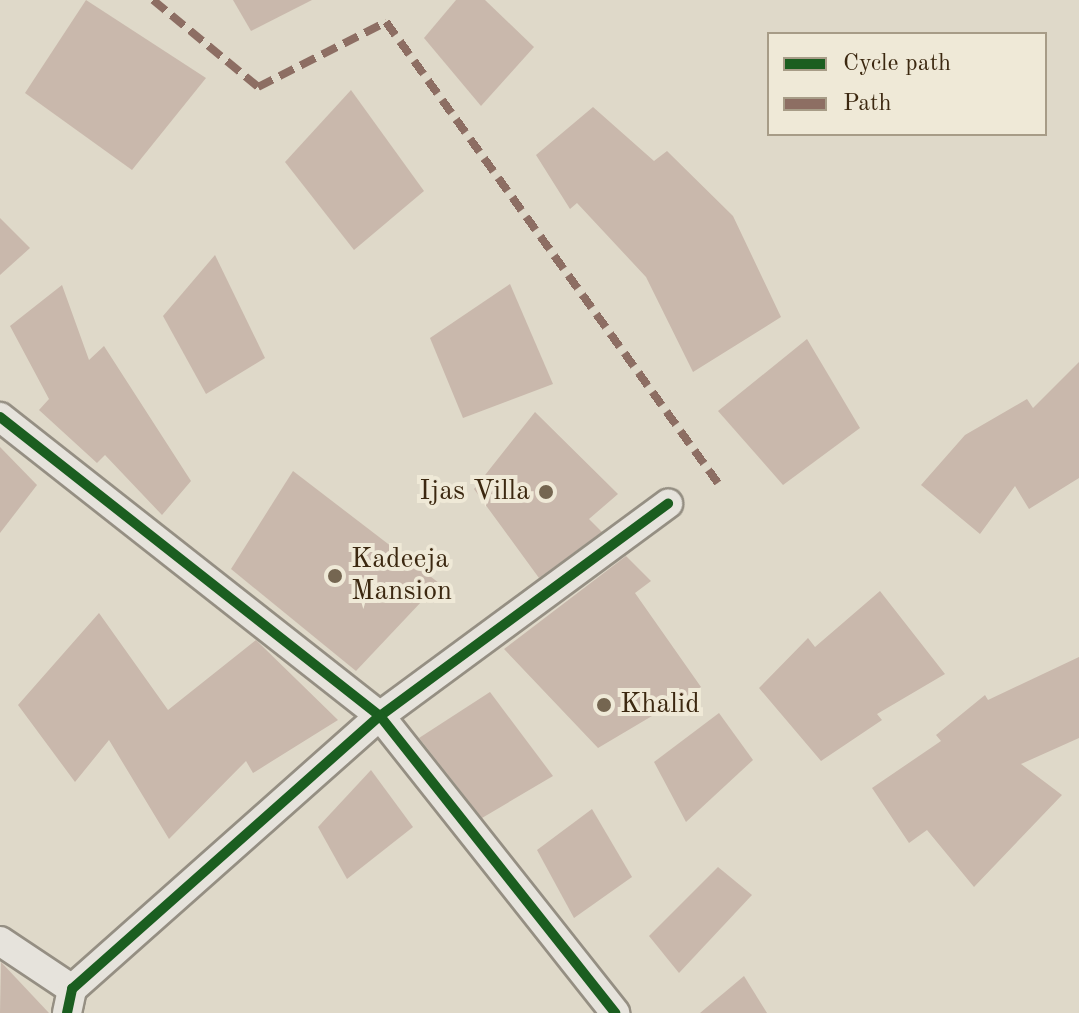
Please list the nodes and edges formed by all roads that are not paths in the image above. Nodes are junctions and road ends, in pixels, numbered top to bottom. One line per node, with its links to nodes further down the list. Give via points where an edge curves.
1 (0, 417): 3 (street)
2 (668, 504): 3 (street)
3 (380, 716): 5 (street); 6 (street)
4 (0, 941): 5 (street)
5 (70, 1001)
6 (615, 1013)

